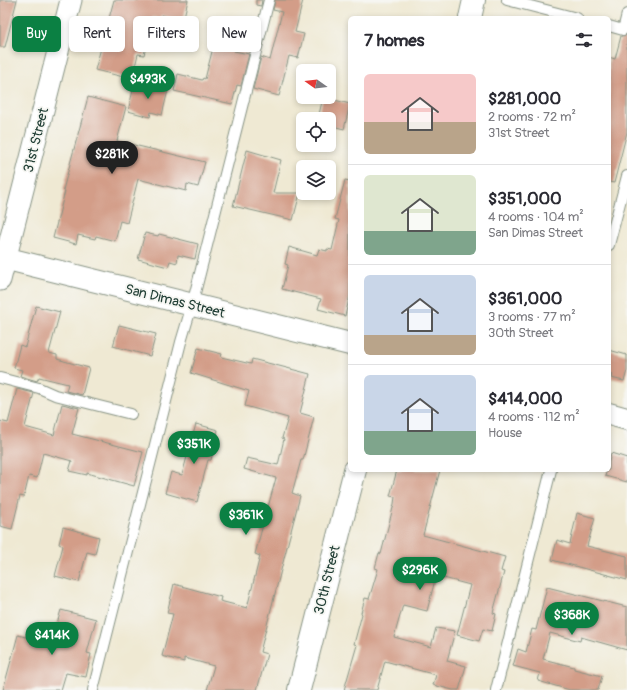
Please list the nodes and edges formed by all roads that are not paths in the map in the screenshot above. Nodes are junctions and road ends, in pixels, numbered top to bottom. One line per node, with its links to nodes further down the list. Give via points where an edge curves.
1 (71, 0): 11 (street, 31st Street)
2 (269, 0): 13 (lane)
3 (474, 0): 6 (street)
4 (507, 0): 7 (lane)
5 (627, 14): 8 (lane, via 622,30)
6 (470, 16)
7 (569, 16)
8 (611, 27)
9 (627, 176): 10 (lane)
10 (611, 237)
11 (3, 258): 12 (street, 31st Street); 13 (street, San Dimas Street)
12 (0, 280)
13 (192, 305): 14 (street, San Dimas Street); 21 (lane)
14 (348, 344)
15 (0, 378): 16 (lane)
16 (131, 414)
17 (611, 415): 18 (street)
18 (627, 419)
19 (354, 472): 22 (street, 30th Street)
20 (550, 472): 23 (lane)
21 (93, 690)
22 (299, 690)
23 (496, 690)

